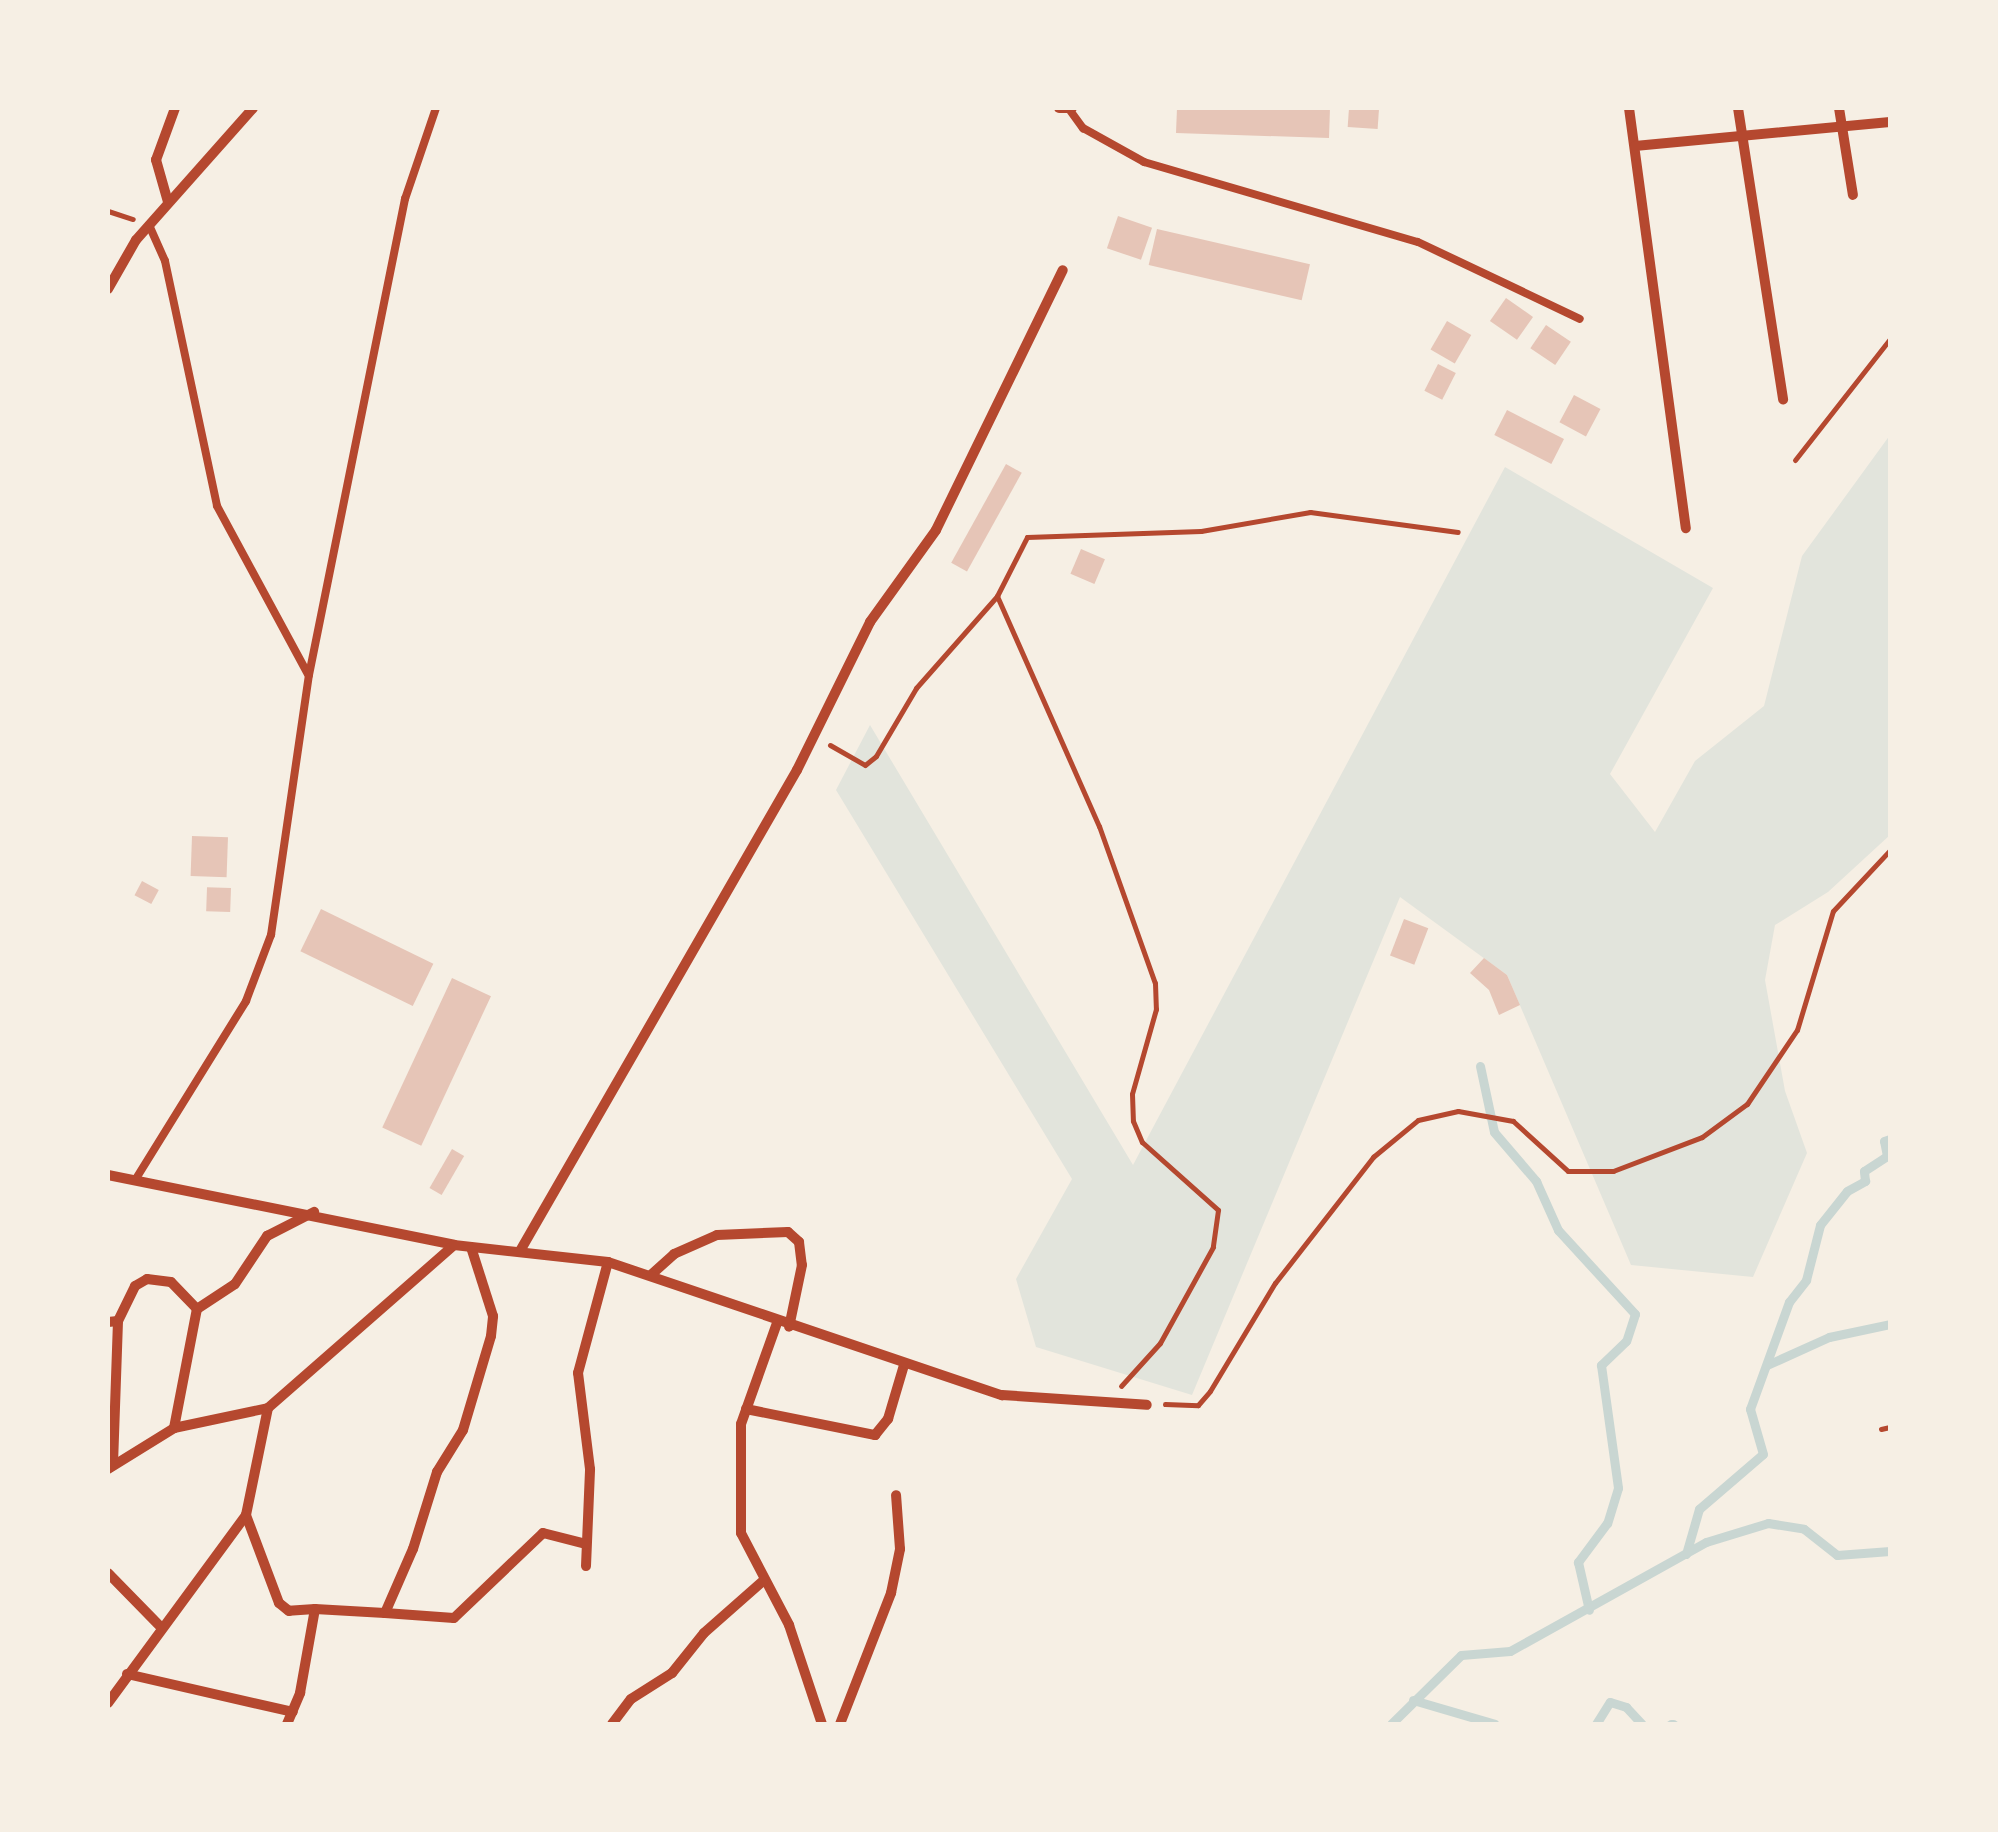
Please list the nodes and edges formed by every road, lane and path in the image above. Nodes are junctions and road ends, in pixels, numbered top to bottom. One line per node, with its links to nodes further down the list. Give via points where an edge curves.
1 (175, 108): 14 (street, via 156,160)
2 (254, 108): 14 (street)
3 (436, 108): 25 (lane, via 406,199)
4 (1059, 108): 5 (street)
5 (1071, 108): 18 (lane, via 1083,128 1144,162 1418,242)
6 (1629, 108): 12 (street)
7 (1738, 108): 11 (street)
8 (1839, 108): 10 (street)
9 (1890, 122): 10 (street)
10 (1842, 128): 11 (street); 13 (street)
11 (1743, 132): 12 (street); 20 (street)
12 (1635, 146): 22 (street)
13 (1853, 195)
14 (168, 202): 15 (street)
15 (149, 225): 17 (street); 25 (lane, via 165,261 217,506)
16 (1064, 270): 26 (street, via 936,530 870,622)
17 (108, 289)
18 (1580, 319)
19 (1890, 339): 21 (path)
20 (1782, 400)
21 (1795, 460)
22 (1686, 528)
23 (1458, 532): 24 (path, via 1310,512 1200,531 1027,537)
24 (997, 596): 26 (path, via 916,688 865,765); 41 (path, via 1099,826 1155,983 1156,1010 1132,1094 1133,1122 1142,1142 1218,1210 1214,1247 1160,1344)
25 (308, 675): 29 (lane, via 271,935 246,1001)
26 (814, 736): 33 (street)
27 (1890, 850): 42 (path, via 1832,911 1797,1030 1747,1104 1702,1138 1612,1170 1568,1171 1512,1121 1458,1111 1418,1120 1373,1158 1275,1283 1198,1404)
28 (108, 1174): 29 (street)
29 (137, 1177): 30 (street)
30 (314, 1212): 31 (street); 36 (street, via 268,1236 235,1284)
31 (454, 1245): 32 (street); 43 (street)
32 (471, 1247): 33 (street); 56 (street, via 493,1316 491,1336 462,1430 438,1472)
33 (520, 1250): 34 (street)
34 (608, 1262): 35 (street); 51 (street, via 578,1372 590,1469)
35 (652, 1274): 38 (street); 39 (street, via 674,1254 717,1235 788,1232 799,1242 802,1265)
36 (198, 1309): 37 (street, via 172,1282 148,1279 135,1286); 46 (street)
37 (113, 1321): 48 (street)
38 (777, 1323): 39 (street); 44 (street)
39 (789, 1327): 40 (street)
40 (904, 1365): 41 (street, via 1002,1395); 44 (street, via 888,1419 875,1434)
41 (1109, 1399): 42 (street)
42 (1147, 1406)
43 (268, 1408): 46 (street); 50 (street)
44 (746, 1409): 54 (street, via 737,1483 741,1533)
45 (1890, 1427): 47 (path)
46 (174, 1428): 48 (street)
47 (1881, 1429)
48 (110, 1466)
49 (896, 1495): 64 (street, via 900,1549 894,1582)
50 (246, 1515): 55 (street, via 279,1603 289,1610); 57 (street)
51 (586, 1544): 52 (street); 56 (street, via 543,1534 454,1618)
52 (586, 1566)
53 (108, 1572): 57 (street)
54 (763, 1582): 62 (street, via 704,1633 672,1673 631,1699); 63 (street, via 788,1624)
55 (316, 1609): 56 (street); 60 (street)
56 (385, 1614)
57 (159, 1624): 58 (street)
58 (127, 1674): 59 (street); 60 (street)
59 (108, 1703)
60 (293, 1712): 61 (street)
61 (287, 1724)
62 (612, 1724)
63 (822, 1724)
64 (840, 1724)

